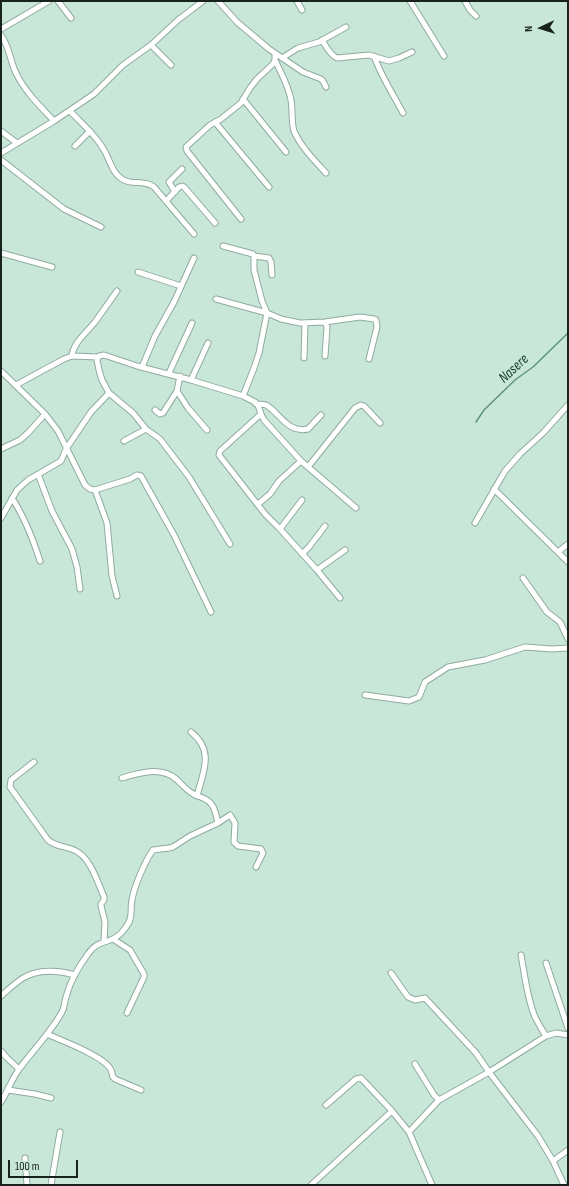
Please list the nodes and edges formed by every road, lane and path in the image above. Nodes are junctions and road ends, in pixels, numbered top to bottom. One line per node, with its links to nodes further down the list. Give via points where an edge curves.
1 (49, 1): 12 (street)
2 (58, 1): 10 (street)
3 (203, 1): 15 (street)
4 (218, 1): 17 (street, via 237,22)
5 (297, 1): 8 (street)
6 (410, 1): 19 (street)
7 (465, 1): 9 (street)
8 (302, 10)
9 (476, 16)
10 (71, 18)
11 (346, 27): 14 (street)
12 (1, 29)
13 (1, 35): 27 (street, via 17,76)
14 (322, 40): 18 (street, via 336,58); 20 (street, via 298,48)
15 (151, 44): 22 (street); 25 (street, via 123,65 94,94)
16 (412, 52): 18 (street, via 389,61)
17 (275, 54): 20 (street); 21 (street)
18 (374, 56): 26 (street, via 387,86)
19 (444, 56)
20 (282, 58): 23 (street, via 303,72 321,78)
21 (275, 60): 24 (street); 37 (street, via 291,101 296,136)
22 (171, 65)
23 (326, 87)
24 (243, 99): 28 (street); 33 (street)
25 (70, 111): 27 (street); 30 (street)
26 (403, 113)
27 (54, 121): 31 (street)
28 (215, 122): 38 (street); 41 (street, via 186,149)
29 (1, 131): 31 (street)
30 (90, 131): 32 (street); 40 (street, via 122,180 149,183)
31 (17, 143): 34 (street)
32 (75, 146)
33 (286, 152)
34 (1, 153)
35 (1, 160): 43 (street, via 64,209)
36 (182, 169): 39 (street, via 168,182)
37 (326, 173)
38 (269, 187)
39 (175, 192): 40 (street); 42 (street, via 180,186 184,187)
40 (166, 201): 44 (street)
41 (241, 219)
42 (215, 223)
43 (101, 227)
44 (194, 234)
45 (224, 246): 47 (street)
46 (1, 253): 49 (street)
47 (254, 256): 51 (street, via 269,258); 55 (street, via 254,270)
48 (194, 258): 52 (street)
49 (52, 268)
50 (138, 272): 52 (street)
51 (272, 275)
52 (181, 286): 65 (street)
53 (117, 291): 60 (street, via 75,345)
54 (216, 299): 55 (street)
55 (267, 313): 58 (street, via 281,319); 73 (street, via 254,368)
56 (325, 322): 58 (street); 61 (street, via 327,328); 64 (street, via 360,317 376,320 377,327)
57 (192, 323): 67 (street)
58 (305, 323): 63 (street)
59 (208, 342): 69 (street)
60 (72, 356): 62 (street); 70 (street)
61 (324, 356)
62 (98, 357): 65 (street, via 104,355); 72 (street, via 102,380)
63 (304, 358)
64 (369, 359)
65 (142, 367): 67 (street)
66 (1, 371): 70 (street)
67 (169, 373): 68 (street)
68 (180, 376): 69 (street); 71 (street)
69 (191, 380): 73 (street)
70 (16, 385): 77 (street)
71 (177, 391): 76 (street, via 163,413); 82 (street)
72 (109, 393): 81 (street, via 133,413); 85 (street, via 91,412)
73 (243, 396): 74 (street)
74 (256, 404): 78 (street); 79 (street, via 266,406 290,426 301,429 308,429)
75 (568, 405): 89 (street, via 505,471)
76 (155, 410)
77 (45, 414): 84 (street, via 20,440); 85 (street, via 58,431)
78 (261, 414): 86 (street); 93 (street, via 219,453)
79 (321, 415)
80 (380, 423): 87 (street, via 364,406 355,408)
81 (146, 429): 83 (street); 99 (street, via 160,439 189,477)
82 (207, 430)
83 (124, 441)
84 (1, 449)
85 (66, 449): 88 (street, via 61,461); 90 (street, via 85,485)
86 (301, 461): 87 (street); 93 (street)
87 (308, 467): 94 (street)
88 (38, 474): 91 (street, via 17,490); 108 (street, via 52,511 72,548)
89 (494, 489): 96 (street); 102 (street)
90 (95, 490): 109 (street, via 107,523 112,576); 111 (street, via 137,475 141,476 174,535)
91 (12, 498): 95 (street); 104 (street, via 32,535)
92 (302, 500): 98 (street)
93 (258, 504): 98 (street)
94 (356, 508)
95 (1, 518)
96 (475, 523)
97 (325, 526): 103 (street)
98 (280, 529): 103 (street)
99 (230, 544)
100 (568, 544): 102 (street)
101 (346, 550): 106 (street)
102 (558, 552): 105 (street)
103 (302, 554): 106 (street)
104 (40, 561)
105 (568, 562)
106 (317, 570): 110 (street)
107 (523, 578): 112 (street, via 547,612 560,622)
108 (80, 589)
109 (117, 596)
110 (340, 598)
111 (211, 612)
112 (568, 639)
113 (568, 648): 114 (street, via 525,647 485,660 448,667 425,682 419,697 409,701)
114 (365, 695)
115 (191, 732): 118 (street, via 201,742 206,761)
116 (34, 762): 122 (street, via 11,780 10,787 48,840 77,851 91,867 104,898 101,906 105,922)
117 (122, 778): 118 (street, via 150,772 165,773 174,777)
118 (197, 796): 119 (street, via 212,804)
119 (218, 823): 120 (street, via 230,815 235,823 234,842 238,846 261,849 263,853); 121 (street, via 169,848 153,850 135,888 131,901 130,922)
120 (256, 868)
121 (113, 939): 122 (street); 128 (street, via 130,950 144,974)
122 (104, 941): 126 (street, via 87,954)
123 (521, 955): 132 (street, via 533,1011)
124 (546, 963): 129 (street)
125 (390, 973): 136 (street, via 408,997 415,1000 425,998 476,1053)
126 (75, 975): 127 (street, via 56,971 34,973); 130 (street, via 64,1009)
127 (1, 996)
128 (127, 1013)
129 (568, 1028)
130 (47, 1034): 135 (street); 138 (street, via 94,1056 109,1066 115,1079)
131 (568, 1035): 132 (street)
132 (546, 1036): 136 (street)
133 (1, 1051): 135 (street)
134 (415, 1064): 140 (street)
135 (19, 1069): 137 (street)
136 (488, 1072): 140 (street); 148 (street, via 538,1136)
137 (8, 1090): 139 (street); 141 (street)
138 (141, 1090)
139 (51, 1098)
140 (439, 1100): 145 (street)
141 (1, 1102)
142 (326, 1106): 143 (street, via 361,1078)
143 (392, 1111): 145 (street); 151 (street)
144 (60, 1132): 150 (street)
145 (409, 1132): 152 (street)
146 (568, 1150): 148 (street)
147 (25, 1158): 149 (street)
148 (553, 1161): 153 (street)
149 (27, 1185)
150 (51, 1185)
151 (311, 1185)
152 (432, 1185)
153 (564, 1185)

